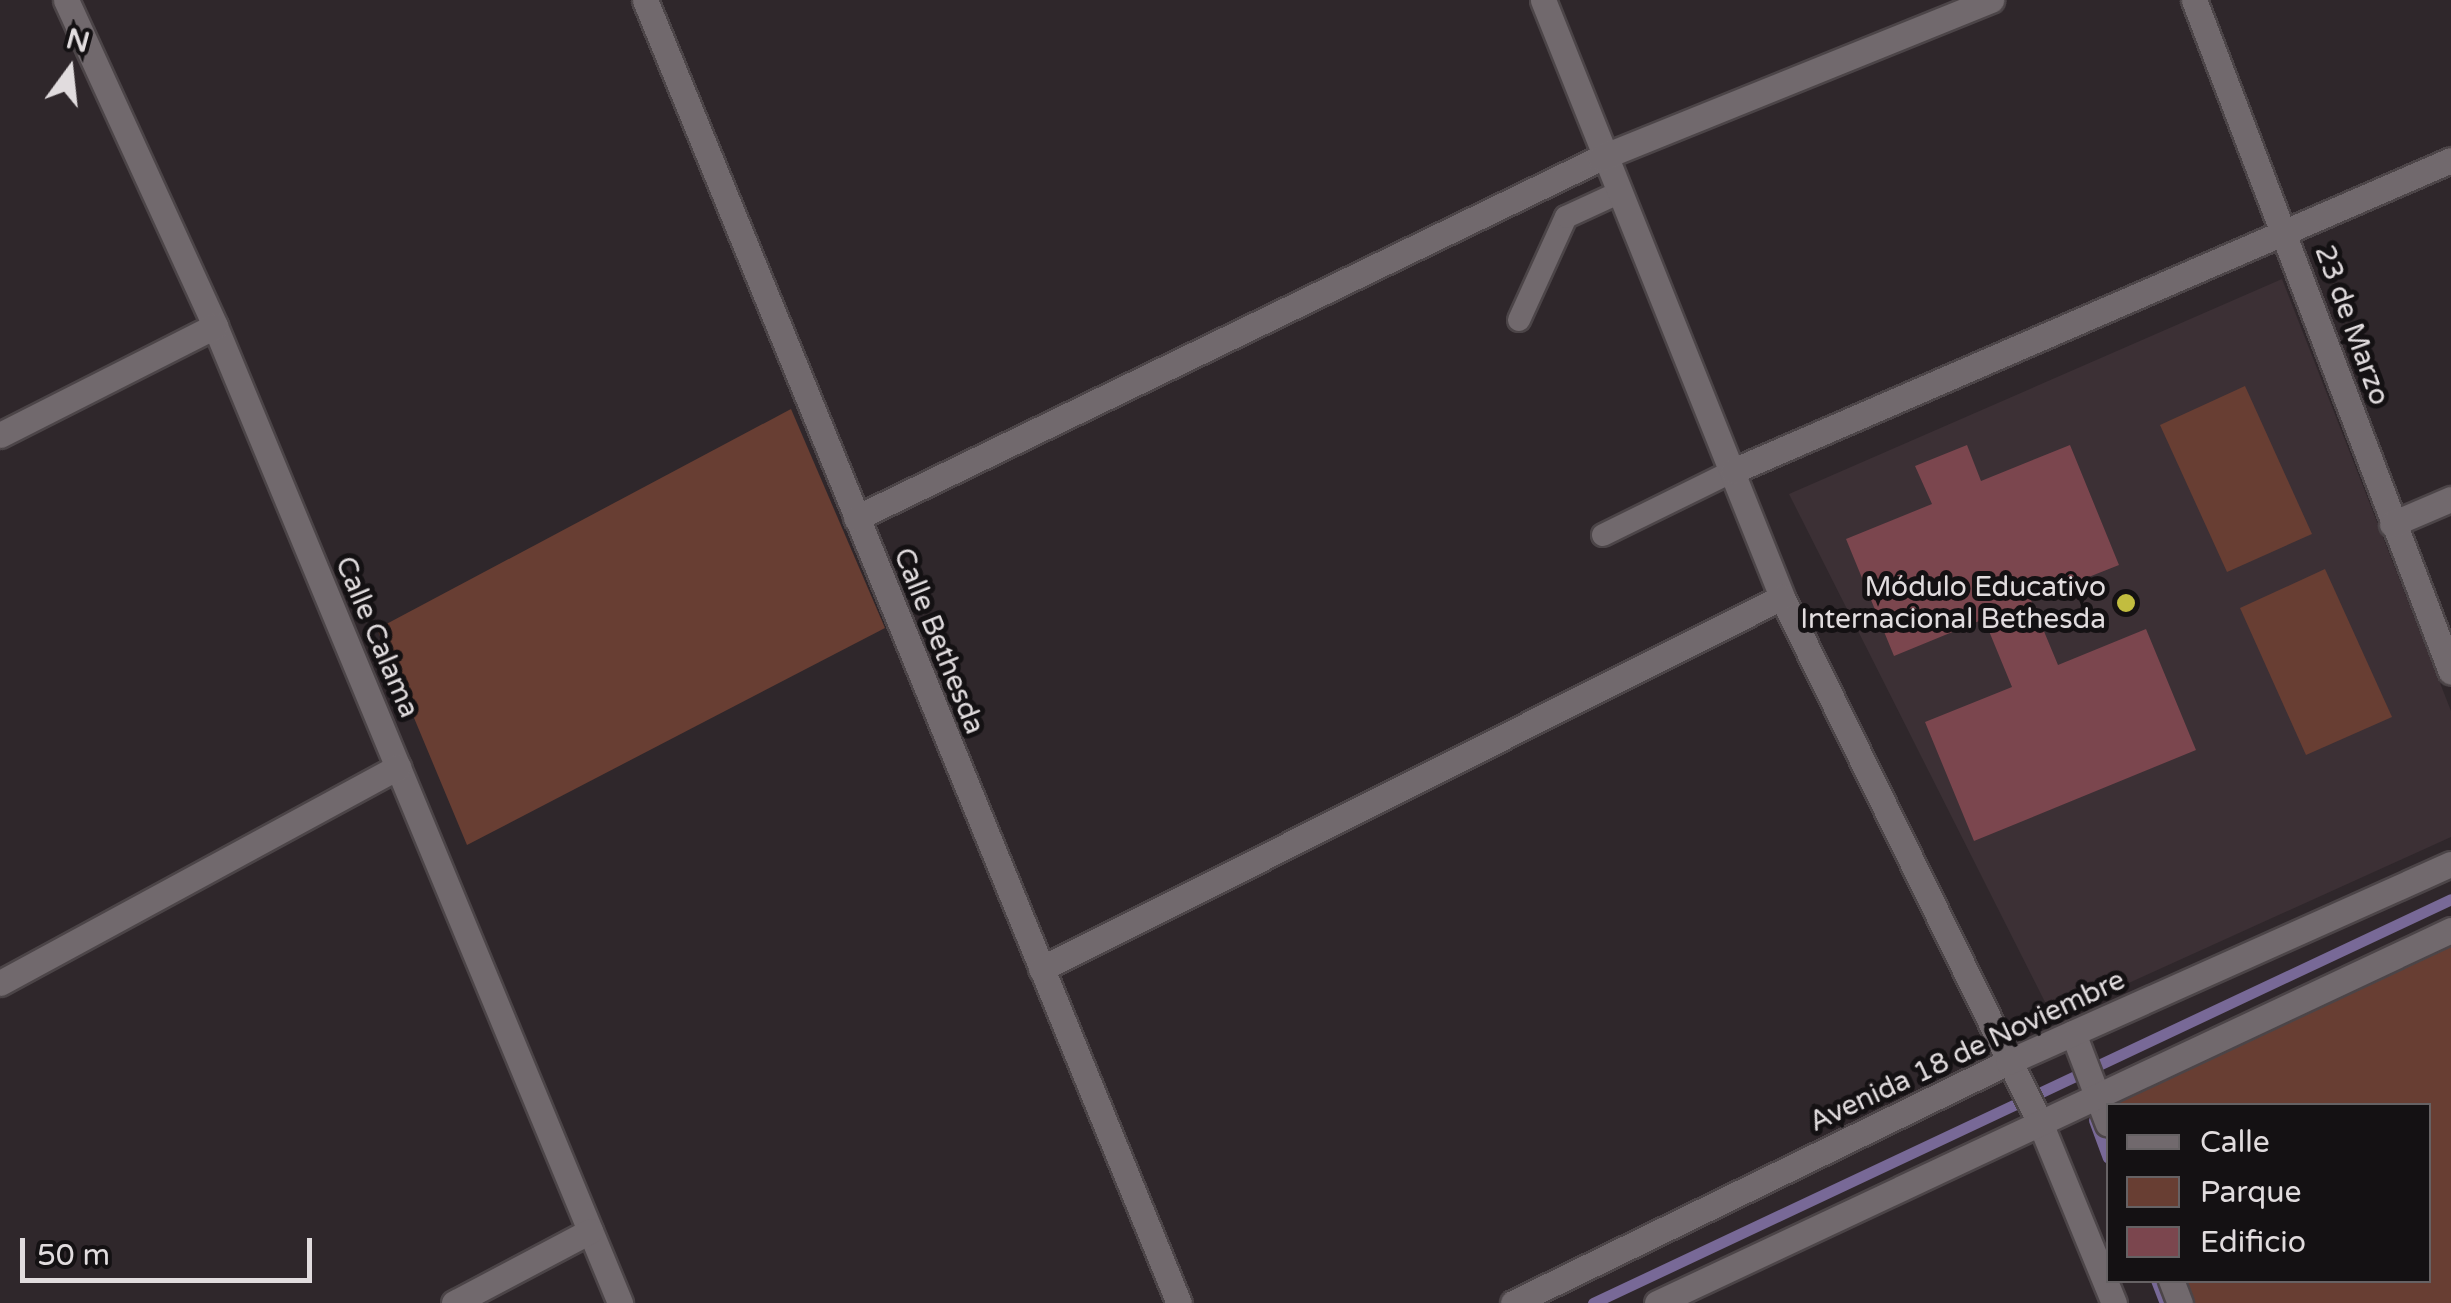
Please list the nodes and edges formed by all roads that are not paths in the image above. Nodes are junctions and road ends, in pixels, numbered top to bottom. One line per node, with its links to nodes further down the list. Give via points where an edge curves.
1 (66, 0): 11 (street, Calle Calama)
2 (645, 0): 15 (street, Calle Bethesda)
3 (1543, 0): 6 (street)
4 (1992, 0): 6 (street)
5 (2194, 0): 9 (street, 23 de Marzo)
6 (1600, 158): 8 (street); 15 (street)
7 (2451, 160): 9 (street)
8 (1616, 194): 10 (lane, via 1566,217); 13 (street)
9 (2286, 230): 13 (street); 16 (street, 23 de Marzo)
10 (1519, 320)
11 (215, 326): 12 (street); 20 (street, Calle Calama)
12 (0, 436)
13 (1733, 471): 17 (lane); 18 (street)
14 (2451, 499): 16 (street)
15 (856, 518): 23 (street, Calle Bethesda)
16 (2392, 524): 19 (street, 23 de Marzo)
17 (1603, 535)
18 (1782, 597): 23 (street); 26 (street)
19 (2451, 672)
20 (398, 767): 24 (street); 30 (street, Calle Calama)
21 (2451, 864): 25 (street, Avenida 18 de Noviembre)
22 (2451, 930): 27 (street)
23 (1041, 969): 34 (street, Calle Bethesda)
24 (0, 983)
25 (2076, 1040): 26 (street, Avenida 18 de Noviembre); 27 (street)
26 (2011, 1068): 28 (street); 35 (street, Avenida 18 de Noviembre)
27 (2094, 1094): 28 (street); 29 (street)
28 (2043, 1120): 31 (street); 36 (street)
29 (2106, 1120)
30 (590, 1232): 32 (street); 33 (street, Calle Calama)
31 (2106, 1282)
32 (454, 1303)
33 (620, 1303)
34 (1180, 1303)
35 (1513, 1303)
36 (1657, 1303)

